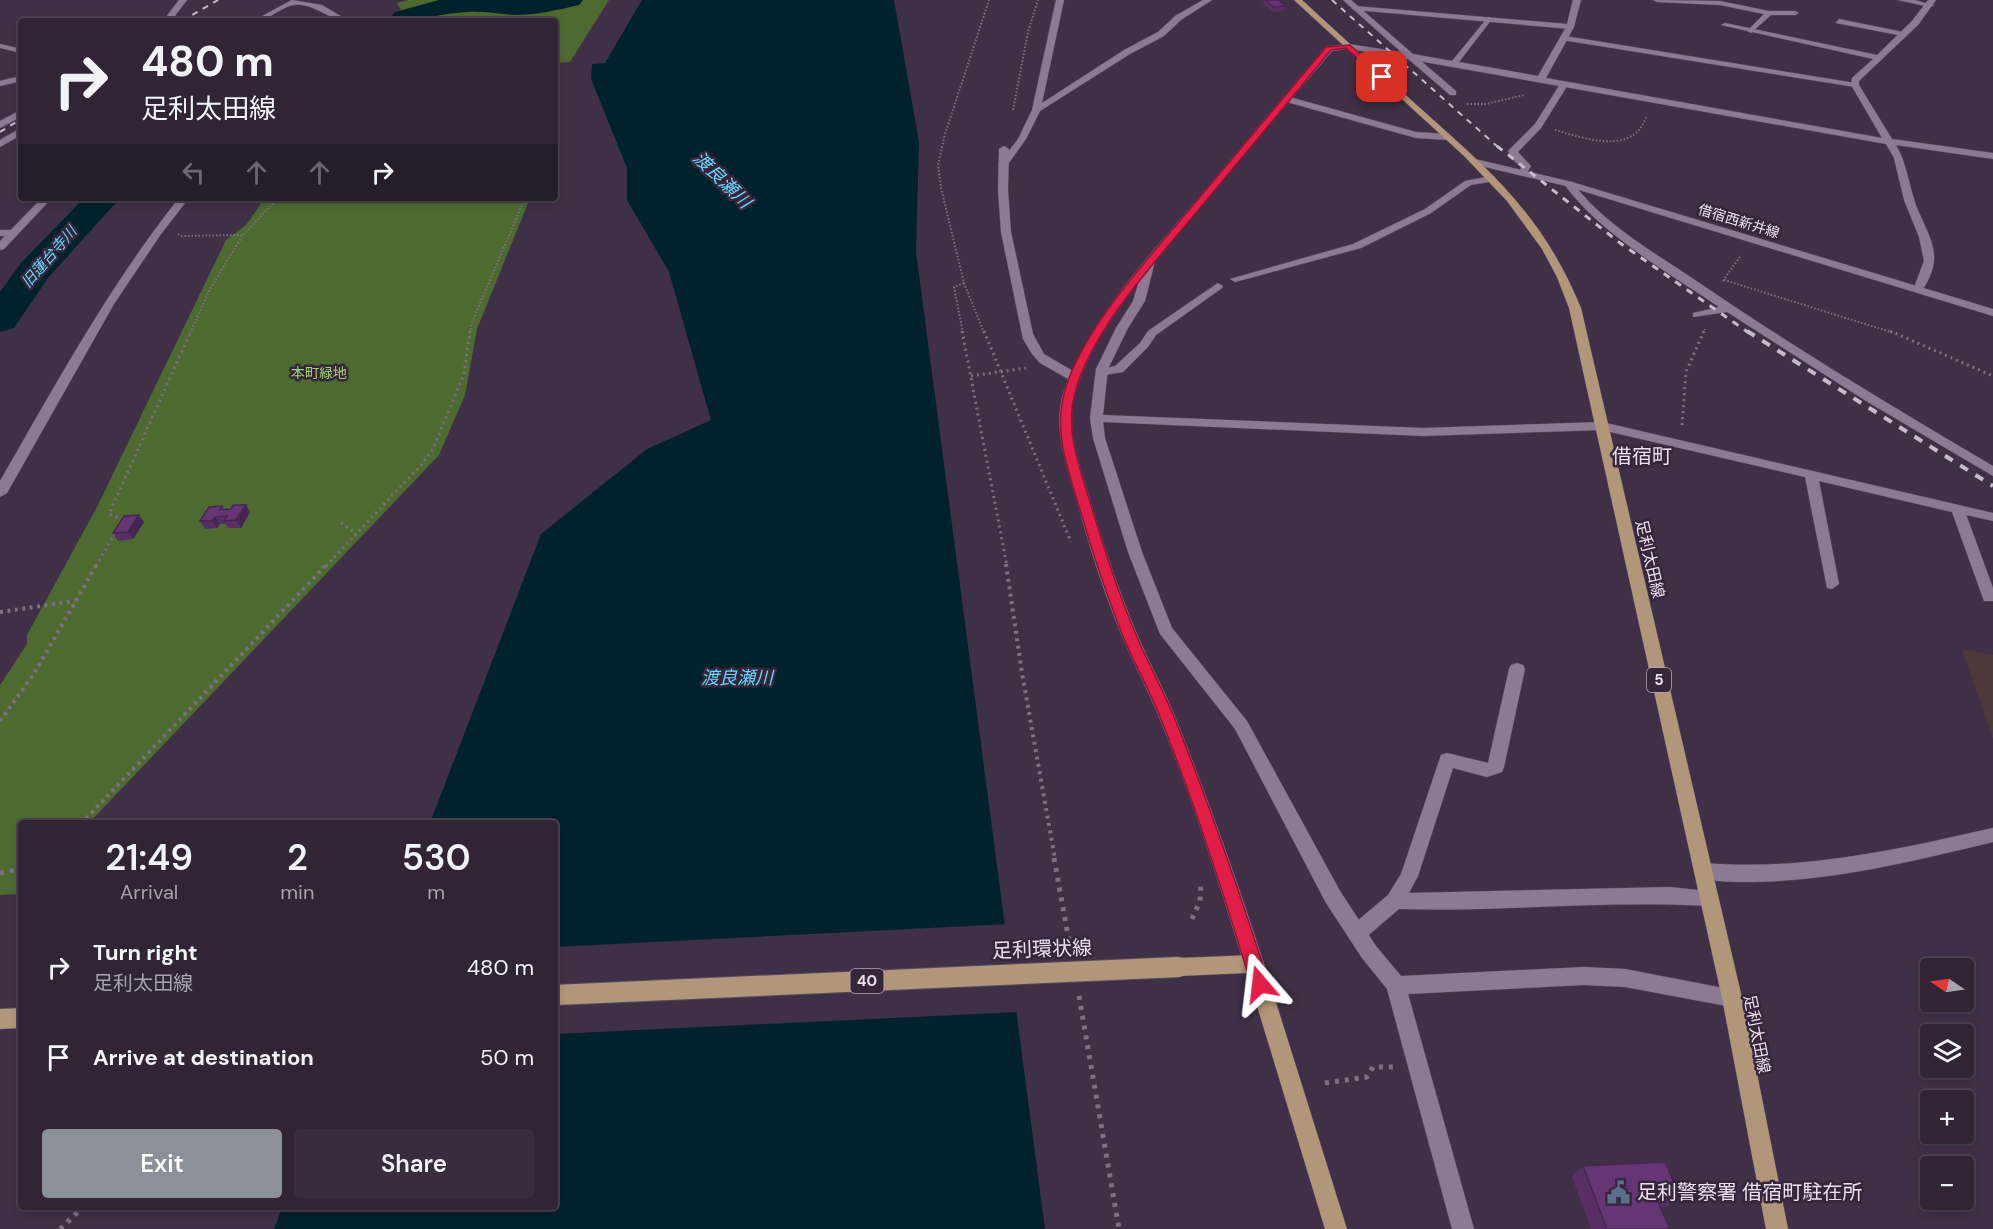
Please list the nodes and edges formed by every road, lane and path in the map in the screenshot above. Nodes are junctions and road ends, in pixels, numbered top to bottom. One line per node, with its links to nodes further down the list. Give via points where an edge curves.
1 (183, 0): 15 (street)
2 (1038, 0): 40 (path)
3 (1060, 0): 41 (street)
4 (1208, 0): 41 (street, via 1161,34)
5 (1298, 0): 26 (main road, 足利太田線 / 5)
6 (1347, 0): 12 (street)
7 (1577, 0): 21 (street)
8 (1657, 0): 13 (street, via 1720,3)
9 (1902, 0): 11 (street)
10 (295, 2): 16 (street); 17 (street, via 319,7)
11 (1931, 3): 23 (street)
12 (1355, 8): 18 (street); 28 (street)
13 (1769, 13): 14 (street); 22 (street)
14 (1795, 13)
15 (168, 18)
16 (263, 18)
17 (339, 18)
18 (1488, 19): 21 (street); 30 (street)
19 (1839, 21): 23 (street)
20 (1725, 25): 22 (street)
21 (1570, 27): 24 (street)
22 (1751, 31): 29 (street)
23 (1903, 34): 29 (street)
24 (1565, 38): 31 (street); 35 (street)
25 (0, 46): 27 (street)
26 (1348, 46): 28 (street); 37 (street, via 1329,49); 46 (main road, 足利太田線 / 5)
27 (18, 50)
28 (1410, 56): 30 (street); 36 (street)
29 (1880, 58): 35 (street, via 1855,80)
30 (1454, 63): 31 (street)
31 (1541, 78): 33 (street); 39 (path, via 1524,95 1486,104)
32 (18, 79): 34 (street)
33 (1565, 83): 38 (street); 44 (street)
34 (0, 84)
35 (1855, 85): 47 (street)
36 (1453, 93)
37 (1286, 99): 46 (street, via 1416,135); 66 (street)
38 (1656, 100): 44 (path, via 1633,135 1603,141); 47 (street)
39 (1465, 104)
40 (1014, 110)
41 (1036, 110): 52 (street, via 1031,125)
42 (18, 115): 43 (street)
43 (0, 125)
44 (1538, 126): 53 (street, via 1513,151 1526,166)
45 (18, 133): 48 (street)
46 (1448, 137): 51 (main road, 足利太田線 / 5)
47 (1888, 141): 50 (street); 70 (street, via 1899,158 1929,261)
48 (0, 144)
49 (1004, 149): 52 (street)
50 (1993, 156)
51 (1475, 162): 53 (street, 借宿西新井線); 54 (main road, 足利太田線 / 5)
52 (1003, 165): 74 (street, via 1005,225 1013,277 1034,350)
53 (1523, 172): 55 (street, 借宿西新井線)
54 (1492, 179): 67 (street, via 1468,183 1428,211 1357,246); 80 (main road, 足利太田線 / 5, via 1533,225 1567,283)
55 (1569, 184): 64 (street, 借宿西新井線); 71 (street, via 1591,209)
56 (43, 201): 61 (street)
57 (182, 201): 84 (street, via 117,291)
58 (275, 201): 63 (path)
59 (524, 201): 90 (path, via 472,322 464,375 433,449)
60 (0, 233): 61 (street)
61 (14, 233): 65 (street)
62 (178, 234): 63 (path)
63 (243, 235): 88 (path, via 210,289 109,514)
64 (1751, 239): 70 (street, 借宿西新井線); 77 (path, via 1724,280 1893,332)
65 (0, 247)
66 (1150, 261): 75 (street, via 1139,301); 78 (street, via 1090,343)
67 (1234, 279)
68 (964, 282): 76 (path, via 954,287)
69 (1218, 286): 75 (street, via 1152,333 1119,369)
70 (1918, 290): 72 (street, 借宿西新井線)
71 (1728, 308): 73 (street); 82 (street)
72 (1993, 313)
73 (1697, 315): 81 (path, via 1705,327 1686,372)
74 (1047, 364): 76 (path); 78 (street)
75 (1102, 373): 79 (street)
76 (970, 376): 105 (path, via 1011,589)
77 (1993, 376)
78 (1074, 377): 106 (street, via 1065,431 1101,561 1181,754 1225,871)
79 (1096, 418): 80 (street, via 1423,432); 104 (street, via 1132,540 1165,630 1241,725 1333,897)
80 (1602, 426): 81 (street); 100 (main road, 足利太田線 / 5)
81 (1681, 444): 83 (street)
82 (1993, 472)
83 (1811, 476): 85 (street); 91 (street)
84 (0, 493)
85 (1958, 509): 87 (street); 92 (street)
86 (128, 517): 88 (path)
87 (1993, 517)
88 (123, 519): 93 (path)
89 (341, 523): 90 (path)
90 (356, 533): 97 (path)
91 (1832, 584)
92 (1989, 597)
93 (75, 601): 94 (path); 96 (path, via 35,672)
94 (0, 612)
95 (1517, 669): 103 (street, via 1496,767 1487,770 1447,760 1409,876)
96 (0, 721)
97 (85, 820)
98 (1993, 835): 100 (street, via 1877,863 1811,871)
99 (18, 870): 101 (path)
100 (1702, 871): 102 (main road, 足利太田線 / 5)
101 (0, 873)
102 (1709, 898): 103 (street, via 1602,895 1447,904); 110 (main road, 足利太田線 / 5)
103 (1395, 901): 104 (street)
104 (1357, 933): 108 (street)
105 (1071, 949)
106 (1254, 964): 109 (main road, 足利環状線 / 40, bridge); 118 (main road)
107 (1077, 984): 117 (path)
108 (1396, 986): 110 (street, via 1584,976 1625,978); 119 (street)
109 (558, 994)
110 (1732, 998): 120 (main road, 足利太田線 / 5)
111 (18, 1018): 112 (main road)
112 (0, 1019)
113 (1395, 1068): 114 (path, via 1373,1067 1367,1077)
114 (1325, 1083)
115 (80, 1210): 116 (path)
116 (60, 1229)
117 (1119, 1229)
118 (1336, 1229)
119 (1463, 1229)
120 (1778, 1229)

